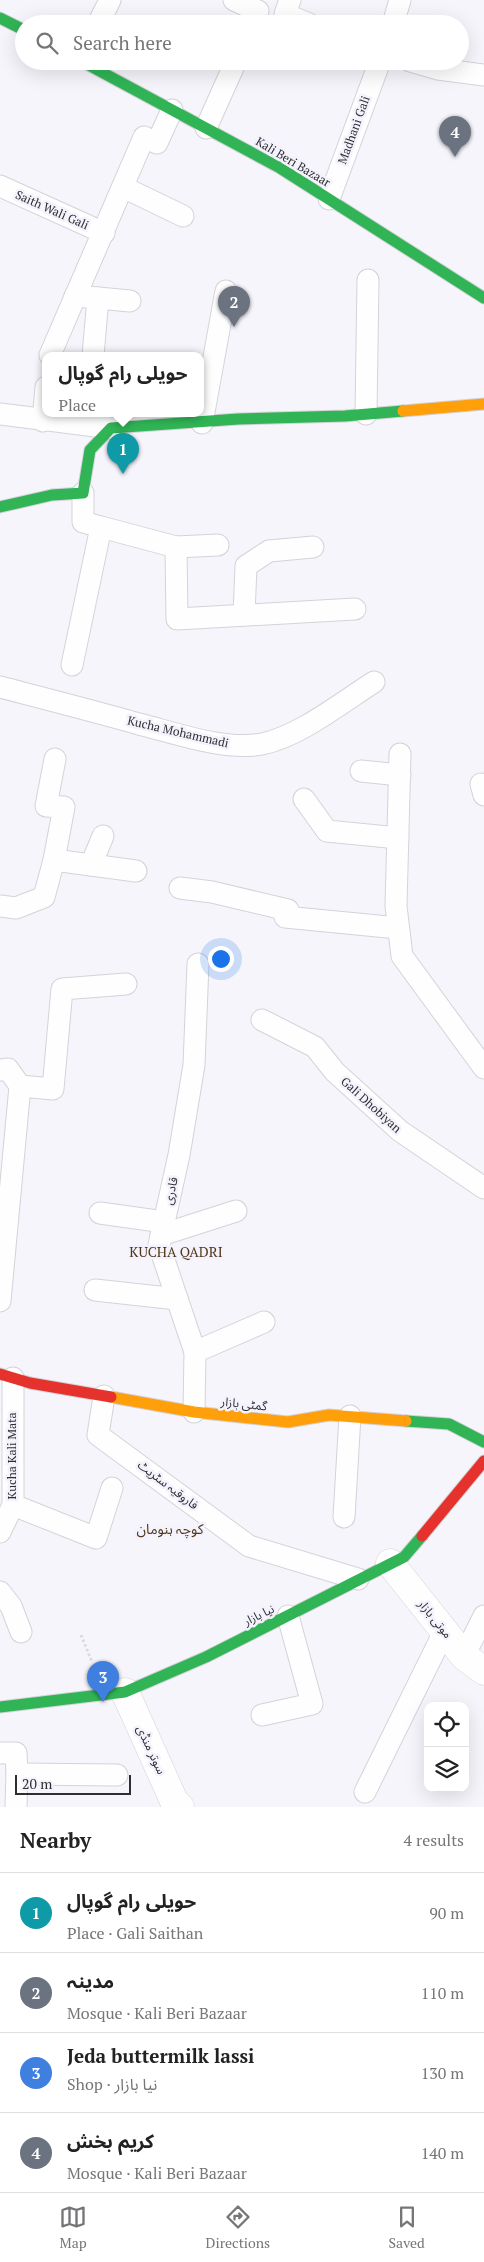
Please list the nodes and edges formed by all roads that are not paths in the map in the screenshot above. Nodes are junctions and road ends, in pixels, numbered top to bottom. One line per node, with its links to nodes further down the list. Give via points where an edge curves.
1 (110, 0): 5 (lane)
2 (234, 0): 6 (lane, via 258,11)
3 (290, 0): 7 (lane, via 285,14)
4 (400, 0): 8 (lane)
5 (102, 15)
6 (256, 15)
7 (287, 15)
8 (396, 15)
9 (0, 18): 10 (street)
10 (15, 26)
11 (99, 70): 16 (street, Kali Beri Bazaar)
12 (232, 70): 17 (lane)
13 (377, 70): 20 (lane, Madhani Gali)
14 (438, 70): 15 (lane)
15 (484, 75)
16 (172, 110): 17 (street, Kali Beri Bazaar); 19 (lane, via 157,142 144,137)
17 (206, 128): 20 (street, Kali Beri Bazaar)
18 (0, 186): 22 (lane, Saith Wali Gali)
19 (123, 187): 21 (lane); 22 (lane)
20 (329, 199): 27 (street, Kali Beri Bazaar)
21 (183, 216)
22 (104, 233): 25 (lane)
23 (368, 280): 34 (lane)
24 (226, 291): 32 (lane)
25 (75, 296): 26 (lane); 29 (lane)
26 (98, 298): 28 (lane); 30 (lane)
27 (484, 298)
28 (130, 301)
29 (51, 352)
30 (93, 352)
31 (484, 404): 34 (street)
32 (204, 412)
33 (0, 414): 37 (lane)
34 (366, 414): 38 (street)
35 (43, 417): 37 (lane)
36 (203, 417): 38 (lane)
37 (43, 421): 39 (lane)
38 (202, 423): 39 (street)
39 (111, 428): 40 (street, via 90,450)
40 (83, 493): 41 (street, via 52,495); 42 (lane, via 83,522)
41 (0, 507)
42 (102, 527): 44 (lane); 48 (lane)
43 (218, 545): 44 (lane)
44 (176, 547): 47 (lane, via 177,619)
45 (313, 547): 47 (lane, via 269,551 246,566)
46 (355, 609): 47 (lane)
47 (244, 615)
48 (72, 665)
49 (374, 682): 50 (lane, Kucha Mohammadi, via 308,724 284,737 261,744 226,744 186,736)
50 (0, 687)
51 (55, 759): 56 (lane, via 46,806 64,808)
52 (361, 771): 55 (lane, via 400,764)
53 (304, 798): 55 (lane, via 326,831)
54 (103, 836): 57 (lane)
55 (398, 838): 61 (lane)
56 (54, 860): 57 (lane); 60 (lane, via 44,897 16,908)
57 (91, 865): 58 (lane)
58 (136, 871)
59 (180, 888): 61 (lane, via 288,910 285,917)
60 (0, 906)
61 (398, 928): 65 (lane, via 402,956)
62 (198, 964): 72 (lane, قادری, via 194,1065)
63 (126, 984): 67 (lane, via 62,989 53,1089)
64 (262, 1020): 69 (lane, Gali Dhobiyan, via 315,1047 335,1072 400,1131)
65 (484, 1068)
66 (0, 1070): 67 (lane, via 8,1069)
67 (20, 1086): 68 (lane)
68 (7, 1154): 75 (lane)
69 (484, 1188)
70 (236, 1211): 72 (lane)
71 (100, 1213): 72 (lane)
72 (163, 1228): 74 (lane, قادری, via 159,1245)
73 (95, 1290): 74 (lane)
74 (177, 1299): 77 (lane, قادری)
75 (0, 1301)
76 (264, 1322): 77 (lane)
77 (195, 1352): 80 (lane, قادری)
78 (6, 1376): 79 (street, گمٹی بازار); 86 (lane, Kucha Kali Mata)
79 (104, 1396): 80 (street, گمٹی بازار); 90 (lane, فاروقیہ سٹریٹ, via 98,1435 249,1546)
80 (194, 1412): 81 (street, گمٹی بازار, via 288,1422 329,1415)
81 (350, 1416): 82 (street, گمٹی بازار, via 450,1424); 87 (lane)
82 (484, 1442)
83 (484, 1461): 84 (street, نیا بازار)
84 (476, 1482): 89 (street, نیا بازار, via 404,1557)
85 (112, 1488): 86 (lane, via 96,1538)
86 (12, 1505): 88 (lane, Kucha Kali Mata)
87 (344, 1517)
88 (1, 1527)
89 (390, 1564): 90 (street, نیا بازار); 94 (street, موتی بازار)
90 (358, 1580): 92 (street, نیا بازار)
91 (0, 1592): 95 (lane, via 11,1606)
92 (288, 1616): 97 (street, نیا بازار, via 206,1657); 99 (lane, via 312,1704)
93 (484, 1616): 96 (lane)
94 (444, 1630): 96 (street, موتی بازار); 103 (lane)
95 (21, 1632)
96 (474, 1663)
97 (124, 1692): 98 (street, نیا بازار); 105 (street, سوتر منڈی, via 174,1801)
98 (0, 1707)
99 (262, 1715)
100 (0, 1753): 101 (lane, via 16,1753)
101 (18, 1774): 102 (lane); 104 (lane)
102 (117, 1775)
103 (366, 1792)
104 (16, 1807)
105 (180, 1807)

